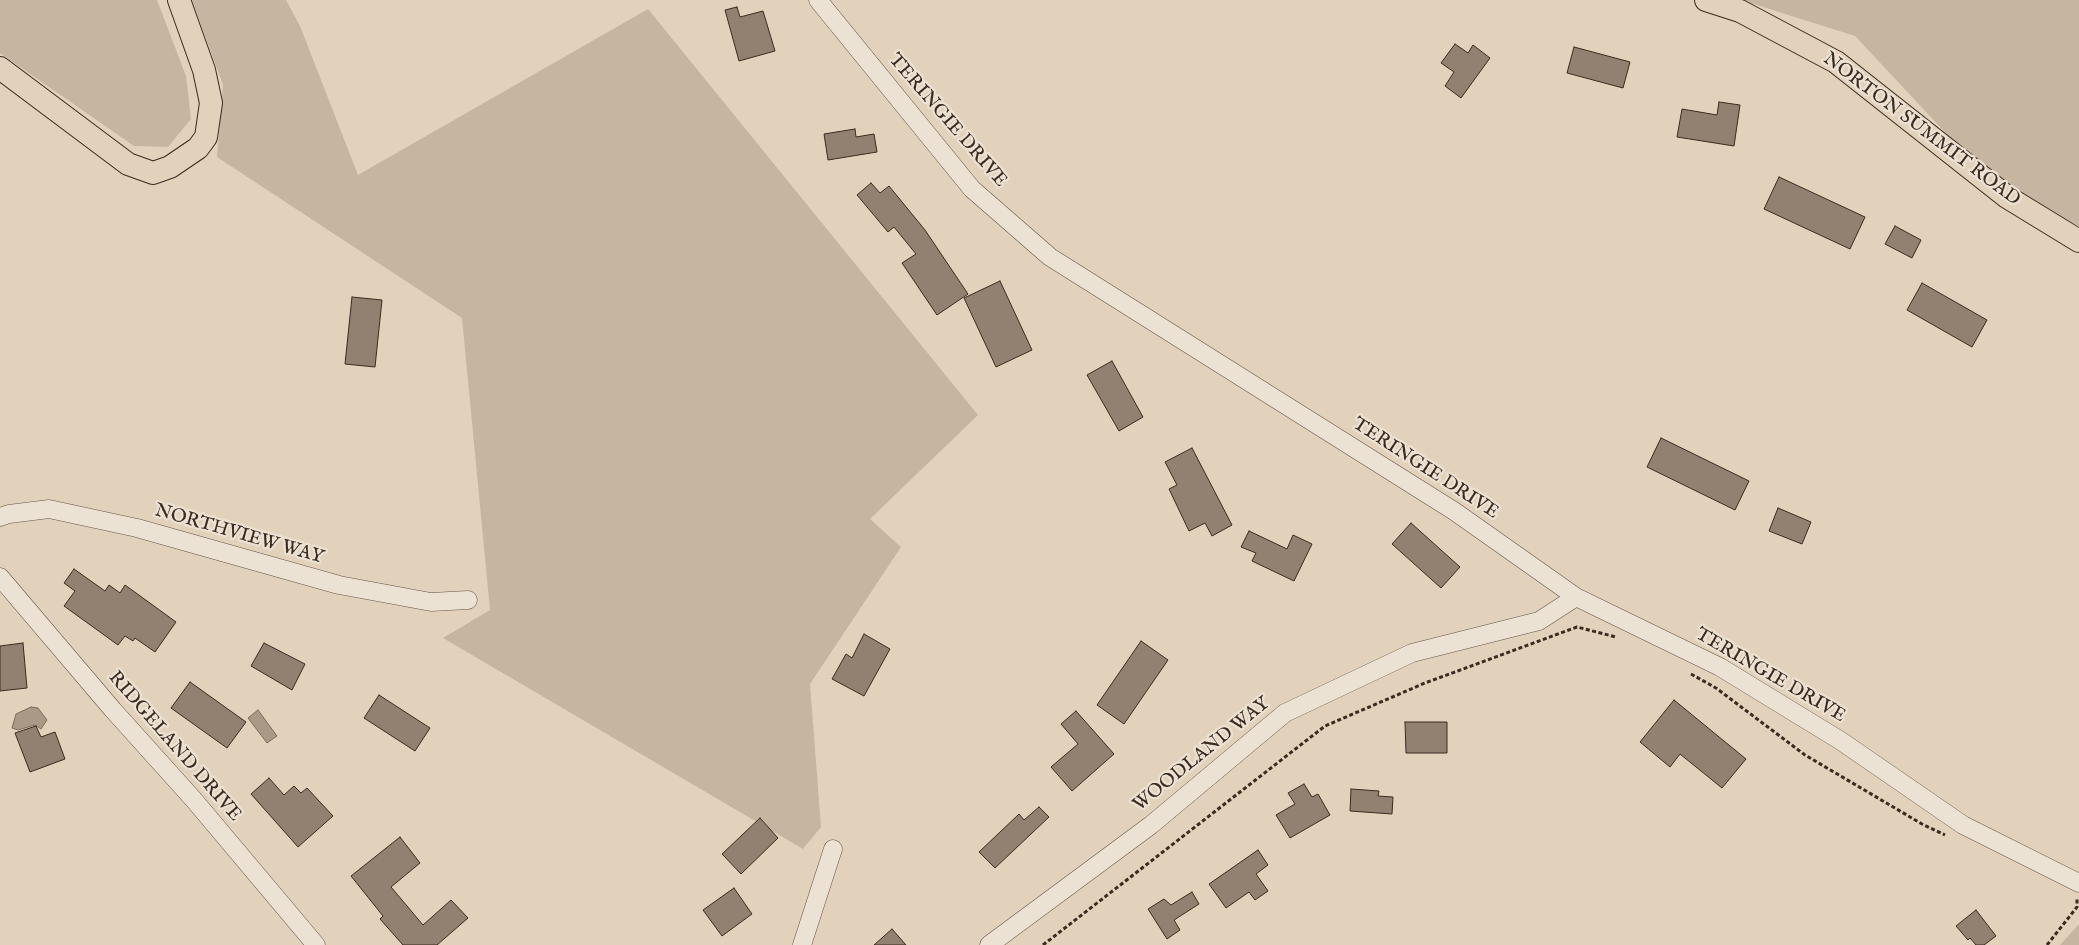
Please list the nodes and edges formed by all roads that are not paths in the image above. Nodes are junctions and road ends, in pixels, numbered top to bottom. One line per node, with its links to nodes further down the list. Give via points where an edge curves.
1 (180, 0): 4 (main road, via 204,70 211,103 206,137 198,148 161,170 128,164)
2 (818, 0): 8 (street, TERINGIE DRIVE, via 972,189 1050,257 1454,511)
3 (1706, 0): 5 (main road, NORTON SUMMIT ROAD, via 1740,11 1836,62 2007,197)
4 (0, 68)
5 (2079, 241)
6 (0, 518): 9 (street, NORTHVIEW WAY, via 49,509 136,528 339,585 431,602)
7 (0, 577): 12 (street, RIDGELAND DRIVE)
8 (1576, 597): 11 (street, TERINGIE DRIVE, via 1720,667 1964,824); 14 (street, WOODLAND WAY, via 1539,621 1412,654 1284,714 1151,825)
9 (468, 600)
10 (832, 849): 13 (street)
11 (2078, 883)
12 (316, 945)
13 (802, 945)
14 (989, 945)

